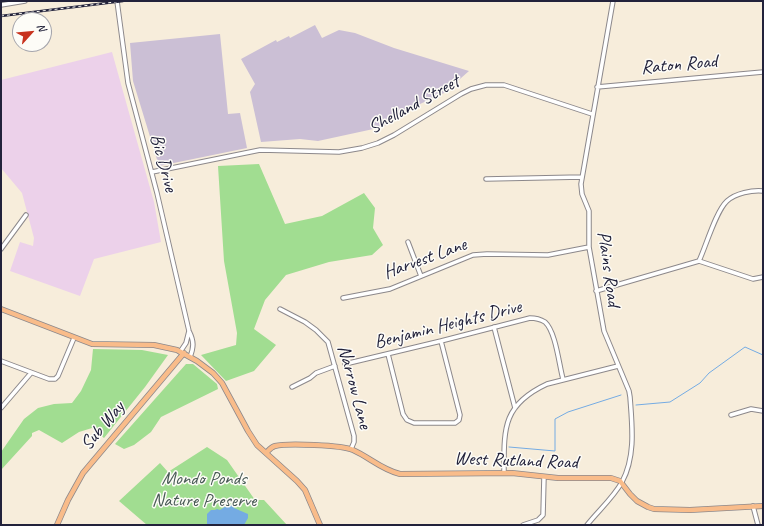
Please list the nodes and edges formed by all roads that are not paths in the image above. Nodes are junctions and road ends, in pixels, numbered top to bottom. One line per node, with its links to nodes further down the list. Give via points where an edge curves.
1 (25, 1): 4 (street)
2 (117, 1): 8 (street, Bic Drive, via 128,83)
3 (613, 1): 6 (street, Plains Road)
4 (1, 5)
5 (763, 72): 6 (street, Raton Road)
6 (597, 87): 7 (street, Plains Road)
7 (592, 114): 8 (street, Shelland Street, via 512,87 486,85 461,94 394,135 362,148 339,152 260,150); 9 (street, Plains Road)
8 (152, 172): 24 (street, Bic Drive)
9 (582, 177): 10 (street); 14 (street, Plains Road, via 581,189 589,211)
10 (486, 179)
11 (763, 191): 16 (street, via 738,195 727,201)
12 (26, 215): 15 (street)
13 (408, 242): 17 (street)
14 (590, 247): 17 (street, Harvest Lane, via 548,255 473,255); 19 (street, Plains Road)
15 (1, 249)
16 (699, 261): 18 (street, via 753,279); 19 (street)
17 (421, 276): 20 (street, Harvest Lane, via 390,289)
18 (763, 278)
19 (596, 291): 33 (street, Plains Road, via 604,331)
20 (343, 298)
21 (1, 309): 25 (main road)
22 (280, 309): 32 (street, Narrow Lane, via 305,322 328,342)
23 (494, 327): 26 (street, Benjamin Heights Drive); 35 (street, Benjamin Heights Drive, via 530,318 545,323 553,336); 38 (street)
24 (189, 331): 27 (street); 29 (street, Bic Drive, via 193,346)
25 (74, 338): 27 (main road, via 92,344 147,344); 34 (street, via 57,378 51,380)
26 (441, 341): 28 (street, Benjamin Heights Drive); 28 (street, via 460,415 455,423 416,423 407,420 403,414)
27 (182, 353): 29 (main road); 49 (main road, Sub Way, via 83,473)
28 (388, 354): 31 (street, Benjamin Heights Drive)
29 (190, 357): 42 (main road, via 208,369 222,383 248,431)
30 (1, 361): 34 (street)
31 (345, 364)
32 (335, 366): 36 (street, via 316,373); 41 (street, Narrow Lane, via 354,436)
33 (618, 366): 35 (street); 45 (street, Plains Road, via 630,397 632,436 630,459)
34 (31, 373): 37 (street)
35 (563, 380): 38 (street, via 537,388)
36 (292, 387)
37 (1, 408)
38 (515, 408): 43 (street, via 504,435)
39 (763, 411): 40 (street, via 751,410)
40 (731, 415)
41 (351, 449): 42 (main road, West Rutland Road, via 283,445 272,447); 43 (main road, West Rutland Road, via 385,469 400,474)
42 (266, 453): 50 (main road, via 305,490)
43 (504, 473): 44 (main road, West Rutland Road)
44 (544, 477): 45 (main road, West Rutland Road, via 611,478); 51 (street, via 543,515 538,520)
45 (622, 482): 46 (main road, via 637,501 654,509 690,510); 48 (street, Plains Road)
46 (753, 506): 47 (main road); 54 (street)
47 (763, 506)
48 (590, 521): 52 (street, Plains Road); 53 (street)
49 (57, 525)
50 (320, 525)
51 (523, 525)
52 (587, 525)
53 (594, 525)
54 (758, 525)

